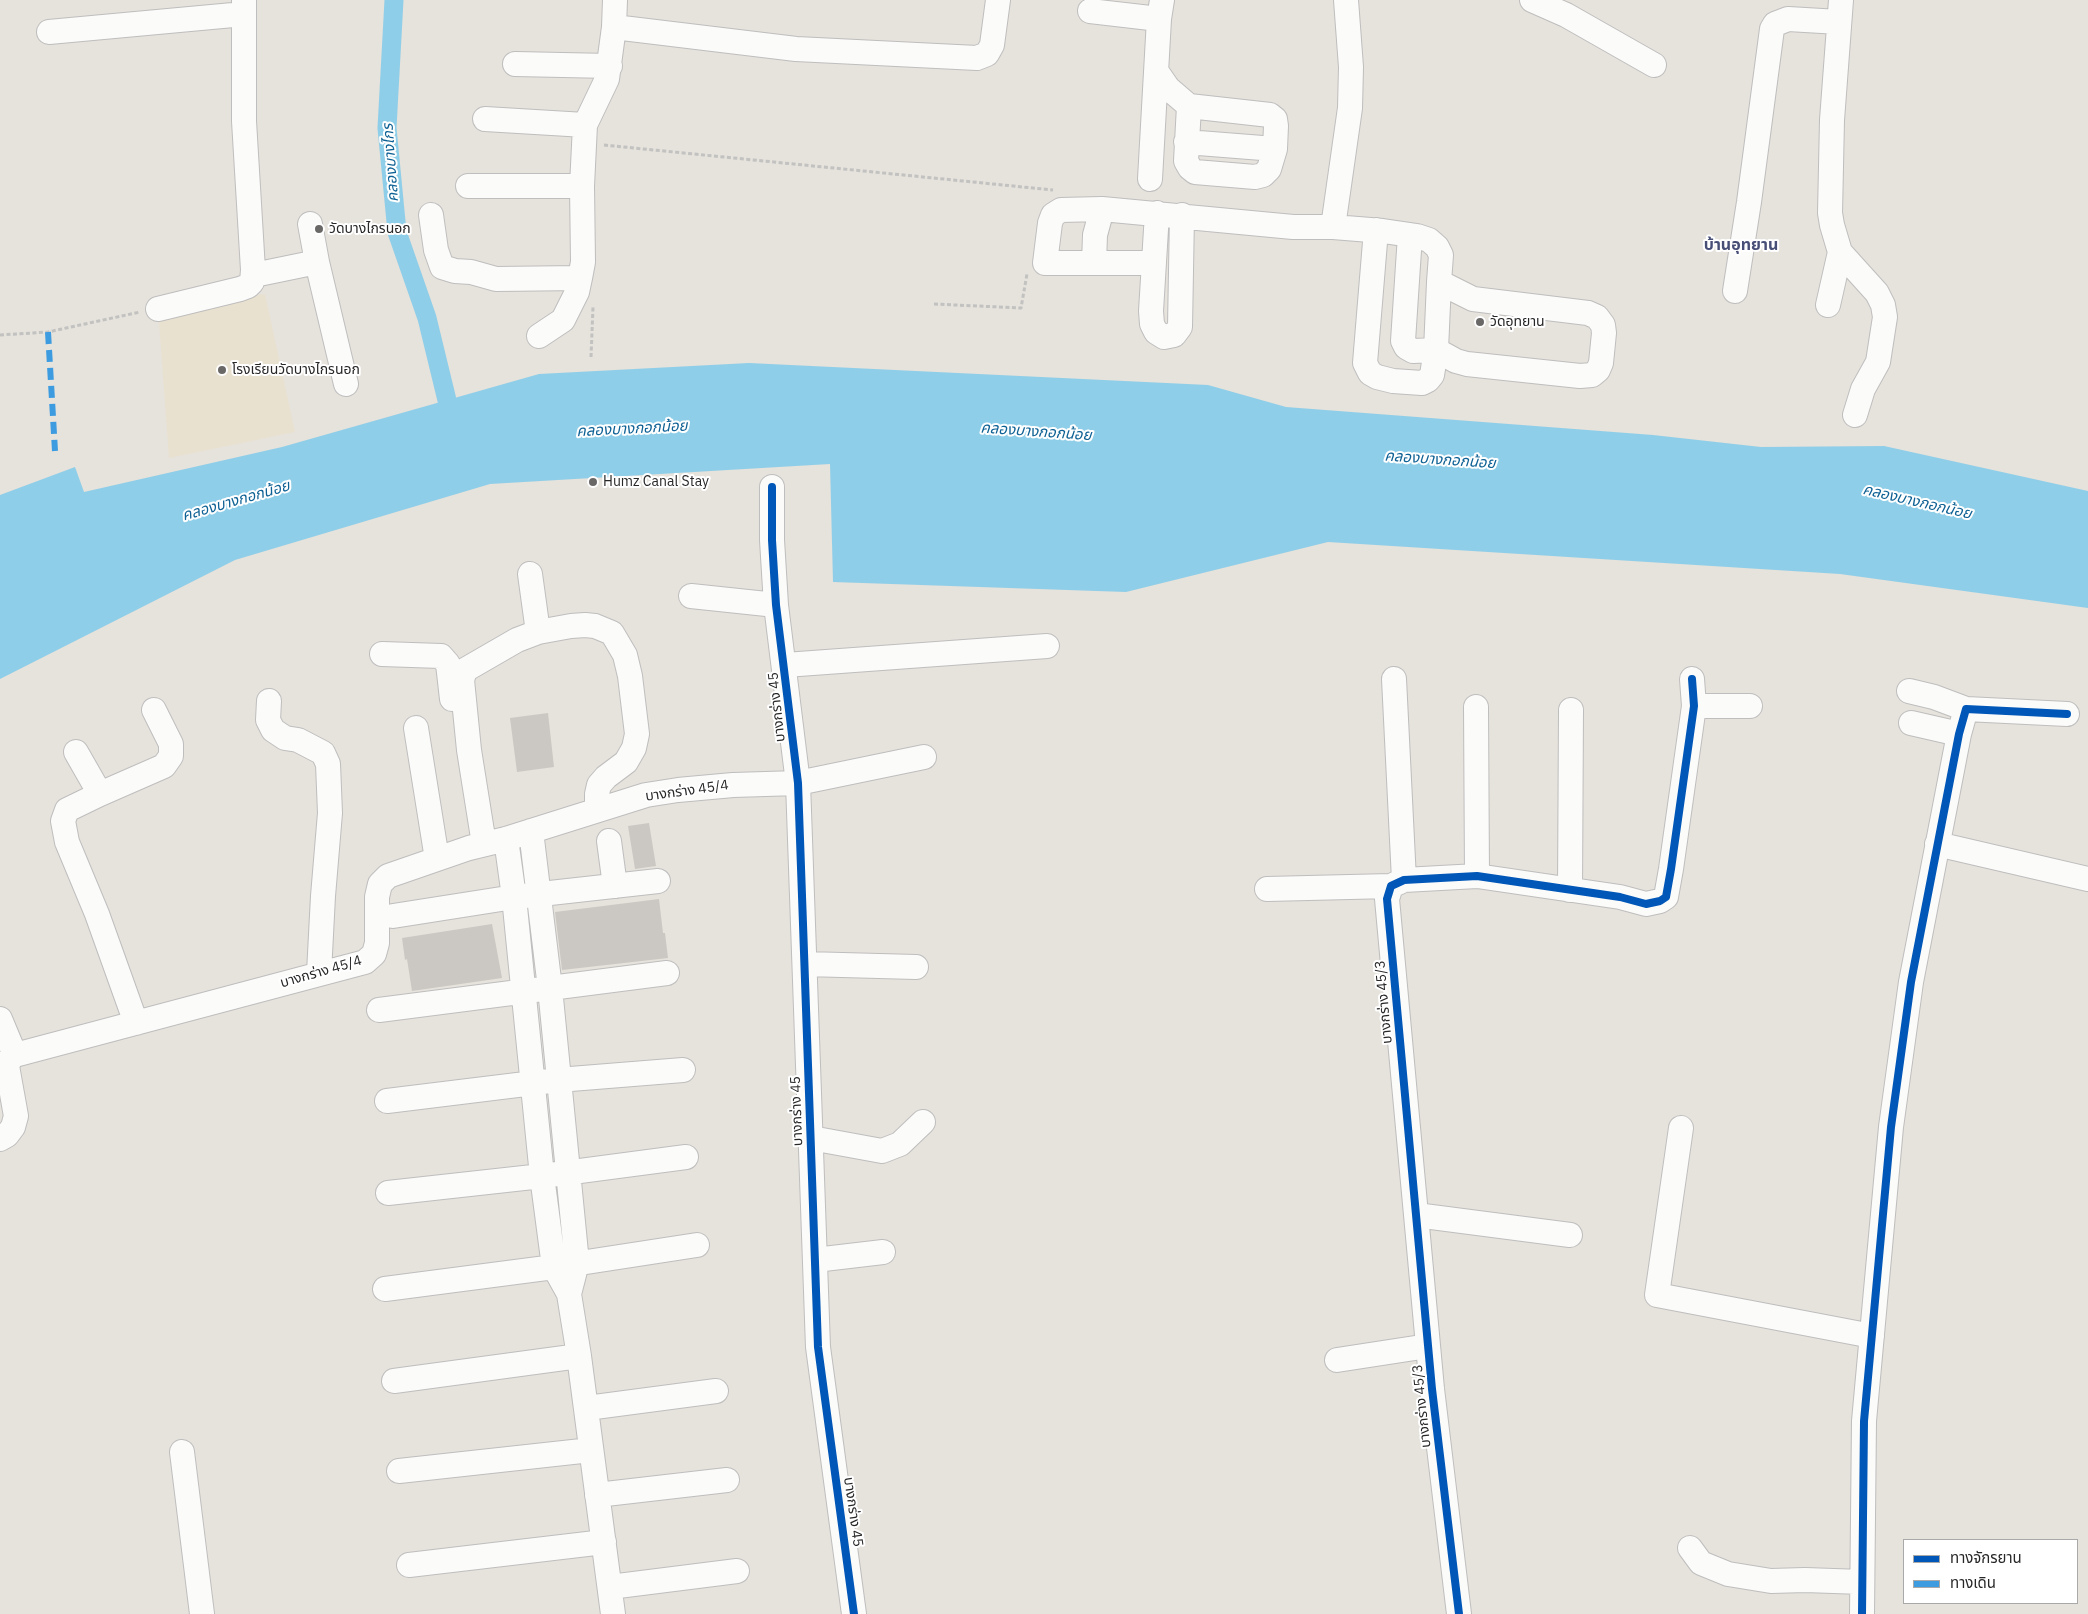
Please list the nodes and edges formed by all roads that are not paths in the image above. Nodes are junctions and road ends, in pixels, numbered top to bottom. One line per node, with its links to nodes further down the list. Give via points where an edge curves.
1 (615, 0): 9 (street)
2 (998, 0): 9 (street, via 992,46 988,54 977,58 796,49)
3 (1346, 0): 26 (street, via 1351,67 1350,108)
4 (1532, 0): 12 (street, via 1566,15)
5 (244, 7): 10 (street); 33 (street, via 244,122)
6 (1160, 10): 7 (street); 14 (street)
7 (1090, 11)
8 (1840, 11): 29 (street, via 1832,120 1830,213); 36 (street, via 1788,19 1775,24 1772,29)
9 (614, 27): 13 (street)
10 (49, 32)
11 (516, 64): 13 (street)
12 (1654, 65)
13 (610, 66): 17 (street)
14 (1157, 72): 15 (street, via 1168,88); 18 (street)
15 (1189, 106): 15 (street, via 1270,115 1276,126 1275,149 1269,169 1255,177 1195,172 1186,161)
16 (485, 119): 17 (street)
17 (585, 134): 20 (street)
18 (1150, 179)
19 (468, 186): 20 (street)
20 (582, 186): 34 (street, via 583,262)
21 (1102, 209): 22 (street); 31 (street, via 1095,235); 31 (street, via 1061,210 1050,223 1045,263)
22 (1157, 213): 24 (street); 32 (street)
23 (430, 215): 34 (street, via 442,267 496,279)
24 (1182, 215): 26 (street, via 1293,227); 32 (street, via 1180,327 1174,335 1164,337 1152,324)
25 (310, 224): 30 (street)
26 (1333, 227): 27 (street)
27 (1376, 230): 28 (street); 40 (street, via 1365,363 1370,373 1377,377 1422,383 1432,375)
28 (1410, 236): 35 (street, via 1429,240 1437,247 1441,256); 40 (street, via 1403,341 1413,350)
29 (1840, 252): 37 (street); 42 (street, via 1877,293 1885,317 1878,362 1863,389)
30 (317, 262): 33 (street); 41 (street)
31 (1094, 263): 32 (street)
32 (1154, 263)
33 (254, 275): 38 (street, via 248,286 240,289)
34 (580, 278): 39 (street, via 563,320)
35 (1439, 282): 40 (street); 40 (street, via 1472,299 1588,313 1603,324 1604,333 1601,363 1592,375 1467,364)
36 (1735, 291)
37 (1828, 305)
38 (158, 308)
39 (539, 336)
40 (1436, 350)
41 (346, 384)
42 (1855, 415)
43 (772, 487): 46 (street, บางกร่าง 45)
44 (530, 574): 47 (street)
45 (691, 596): 46 (street)
46 (776, 605): 50 (street, บางกร่าง 45)
47 (538, 632): 69 (street, via 571,626 595,626 612,634 624,655 630,676 637,734 626,762 599,785); 72 (street, via 517,640 465,670 462,680 469,750)
48 (1048, 646): 50 (street)
49 (382, 654): 72 (street, via 441,656 448,664)
50 (785, 665): 67 (street, บางกร่าง 45)
51 (1394, 679): 78 (street, บางกร่าง 45/3)
52 (1692, 679): 55 (street)
53 (1909, 691): 58 (street)
54 (269, 701): 87 (street, via 268,720 272,730 323,753 328,764 330,812 322,896)
55 (1694, 706): 56 (street); 81 (street, via 1666,897 1646,904)
56 (1750, 706)
57 (1476, 707): 75 (street)
58 (1966, 709): 61 (street); 64 (street)
59 (154, 710): 68 (street, via 171,744 171,756 164,766)
60 (1571, 710): 81 (street)
61 (2067, 714)
62 (1911, 723): 64 (street)
63 (416, 728): 74 (street)
64 (1959, 734): 73 (street)
65 (76, 752): 68 (street)
66 (924, 757): 67 (street, บางกร่าง 45/4)
67 (798, 784): 69 (street, บางกร่าง 45/4, via 678,790 646,795); 85 (street, บางกร่าง 45)
68 (100, 794): 93 (street, via 67,810 63,821 67,842)
69 (597, 810): 70 (street, บางกร่าง 45/4)
70 (532, 831): 72 (street, บางกร่าง 45/4); 82 (street)
71 (609, 841): 79 (street)
72 (486, 843): 74 (street, บางกร่าง 45/4); 83 (street)
73 (1937, 844): 76 (street); 116 (street, via 1911,982 1892,1118)
74 (437, 859): 87 (street, บางกร่าง 45/4, via 388,876 380,884 374,954 365,962)
75 (1477, 876): 78 (street); 81 (street)
76 (2088, 879)
77 (658, 881): 79 (street)
78 (1397, 883): 80 (street); 107 (street, บางกร่าง 45/3, via 1387,899)
79 (615, 886): 82 (street)
80 (1267, 888)
81 (1570, 890)
82 (538, 894): 83 (street); 89 (street)
83 (514, 897): 84 (street); 90 (street)
84 (393, 916)
85 (805, 964): 86 (street); 101 (street, บางกร่าง 45)
86 (916, 967)
87 (327, 972): 93 (street, บางกร่าง 45/4)
88 (667, 973): 89 (street)
89 (550, 988): 90 (street); 96 (street)
90 (523, 991): 91 (street); 97 (street)
91 (379, 1010)
92 (0, 1019): 94 (street)
93 (136, 1023): 94 (street, บางกร่าง 45/4)
94 (15, 1055): 102 (street, via 7,1066 16,1116 14,1127)
95 (683, 1070): 96 (street)
96 (558, 1080): 97 (street); 104 (street)
97 (532, 1084): 98 (street); 105 (street)
98 (387, 1101)
99 (923, 1122): 101 (street, via 900,1144 882,1152)
100 (1681, 1128): 116 (street, via 1657,1295)
101 (811, 1138): 111 (street, บางกร่าง 45)
102 (0, 1139)
103 (686, 1158): 104 (street)
104 (567, 1173): 105 (street); 112 (street)
105 (542, 1176): 106 (street); 113 (street)
106 (388, 1193)
107 (1416, 1215): 108 (street); 117 (street, บางกร่าง 45/3)
108 (1570, 1235)
109 (698, 1245): 112 (street)
110 (883, 1252): 111 (street)
111 (815, 1260): 136 (street, บางกร่าง 45, via 818,1347)
112 (577, 1264): 113 (street); 115 (street)
113 (554, 1267): 114 (street); 115 (street)
114 (385, 1289)
115 (569, 1294): 118 (street)
116 (1872, 1336): 132 (street, via 1864,1421)
117 (1428, 1346): 119 (street); 137 (street, บางกร่าง 45/3)
118 (580, 1356): 120 (street); 122 (street)
119 (1337, 1360)
120 (394, 1381)
121 (716, 1390): 122 (street)
122 (587, 1408): 123 (street)
123 (591, 1450): 125 (street); 127 (street)
124 (182, 1452): 134 (street)
125 (399, 1471)
126 (727, 1480): 127 (street)
127 (597, 1495): 128 (street)
128 (604, 1542): 130 (street); 133 (street)
129 (1690, 1548): 132 (street, via 1700,1563 1728,1574 1771,1581)
130 (409, 1565)
131 (737, 1571): 133 (street)
132 (1862, 1582): 138 (street)
133 (610, 1587): 135 (street)
134 (202, 1614)
135 (613, 1614)
136 (854, 1614)
137 (1460, 1614)
138 (1862, 1614)

